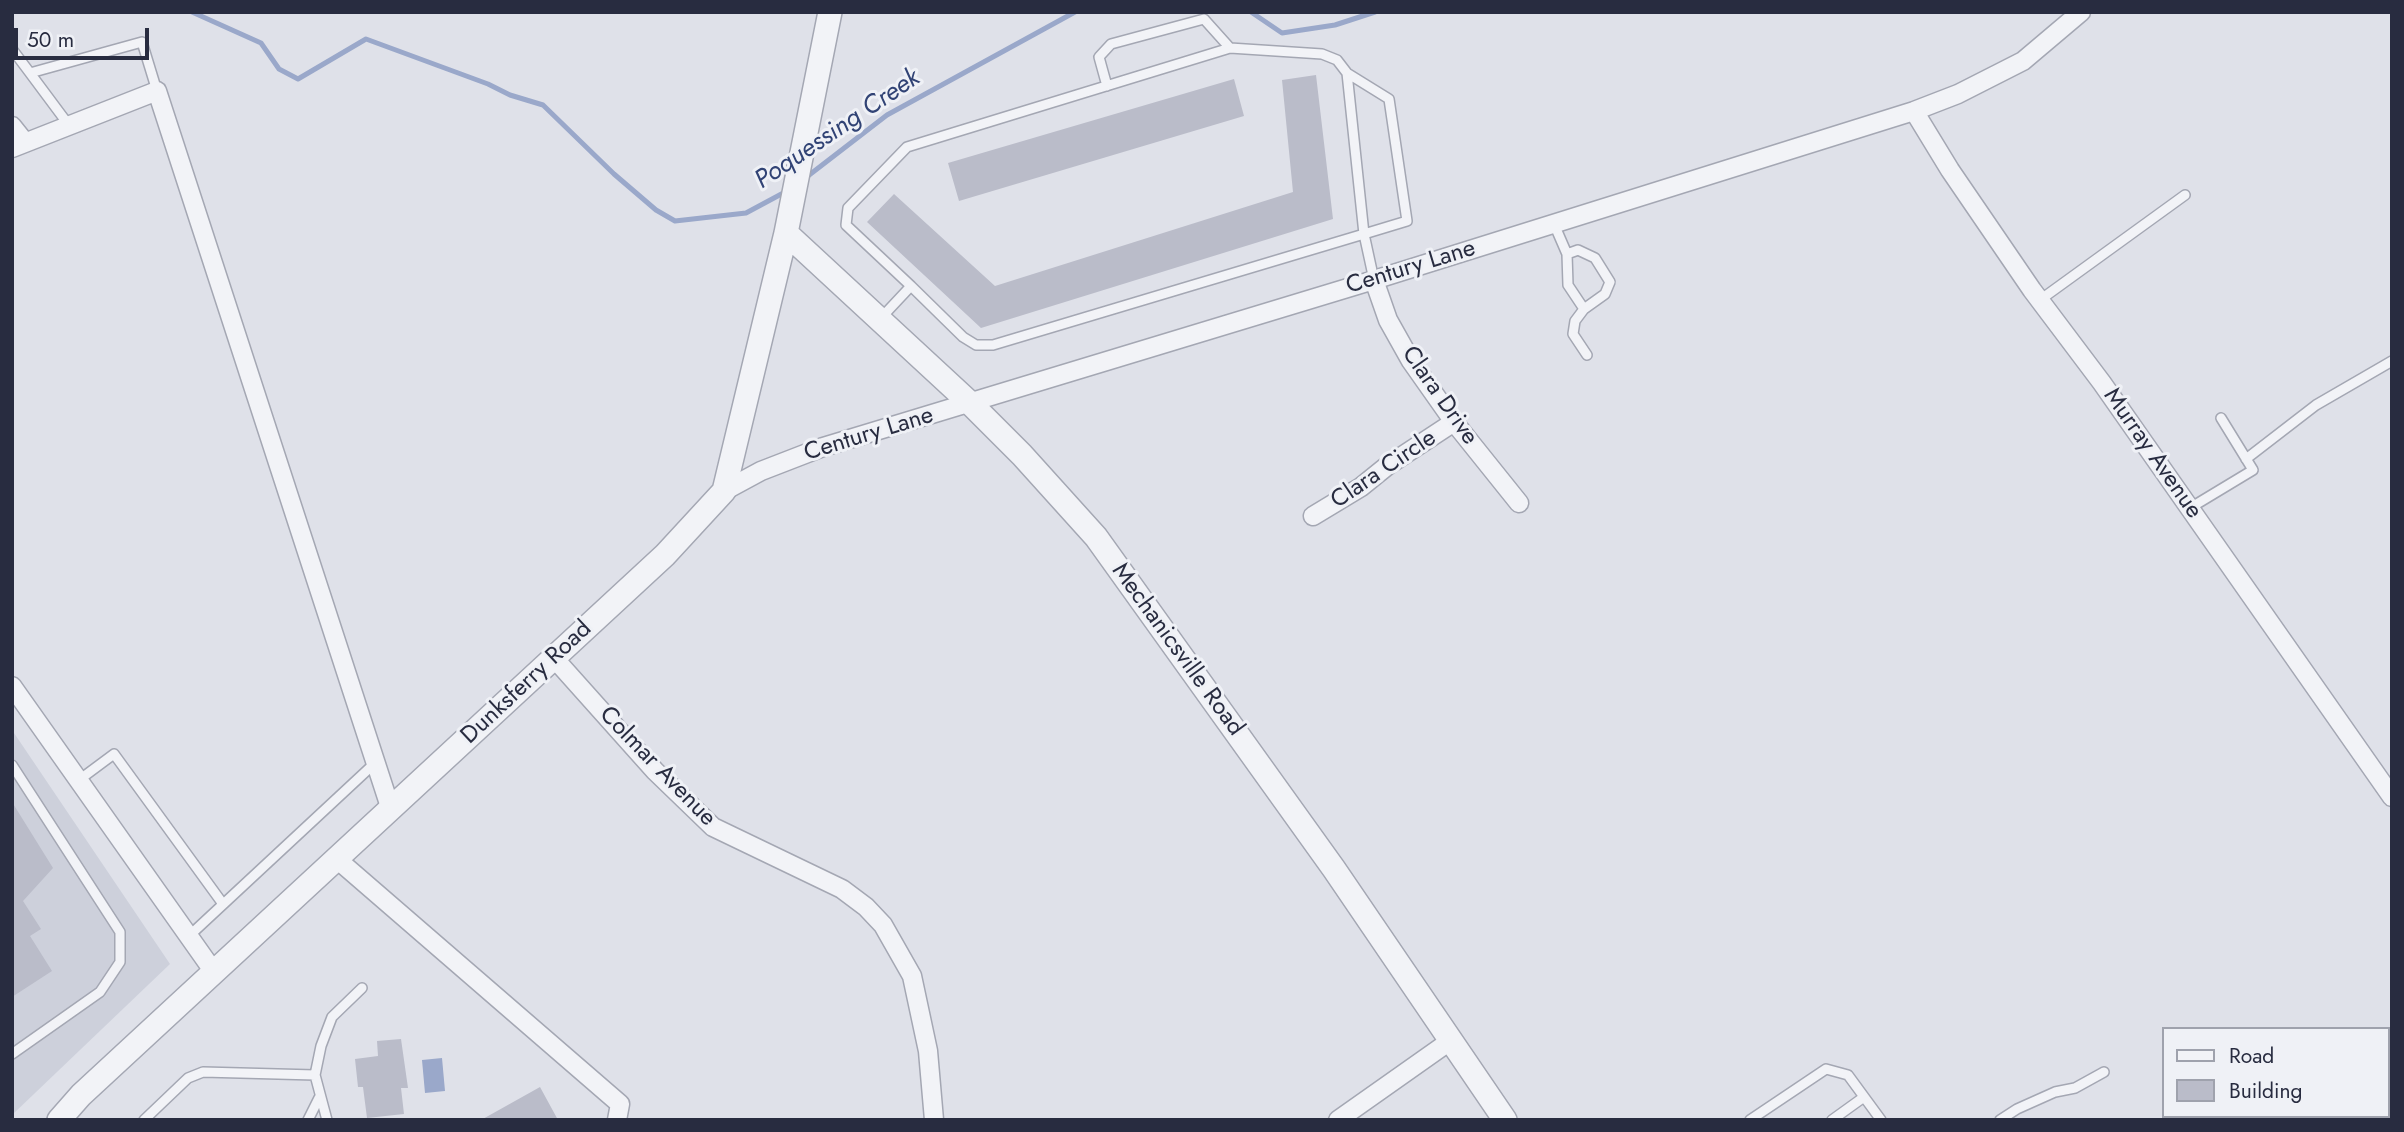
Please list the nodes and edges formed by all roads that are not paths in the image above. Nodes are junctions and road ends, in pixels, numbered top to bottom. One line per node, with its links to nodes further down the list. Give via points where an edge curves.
1 (830, 12): 15 (street, Dunksferry Road)
2 (2081, 12): 9 (street, Century Lane, via 2023,61)
3 (1230, 48): 6 (lane, via 1322,54 1337,60); 7 (lane); 7 (lane, via 1204,19 1111,44 1099,57)
4 (12, 49): 5 (lane)
5 (30, 73): 8 (lane, via 142,42); 10 (lane)
6 (1347, 73): 16 (lane); 16 (lane, via 1389,99 1407,221)
7 (1107, 86): 19 (lane, via 907,147 848,208 846,225)
8 (157, 90): 10 (street); 35 (street)
9 (1914, 111): 14 (street, Century Lane); 20 (street, Murray Avenue)
10 (68, 124): 12 (street)
11 (12, 127): 12 (street)
12 (18, 144)
13 (2185, 195): 20 (lane)
14 (1554, 224): 17 (lane); 18 (street, Century Lane)
15 (786, 233): 22 (street, Mechanicsville Road); 29 (street, Dunksferry Road)
16 (1364, 234): 18 (lane); 19 (lane, via 993,345 976,345 963,337)
17 (1567, 254): 21 (lane, via 1568,285); 21 (lane, via 1578,250 1595,258 1610,282 1605,294)
18 (1374, 280): 25 (street, Century Lane); 27 (street, Clara Drive, via 1388,320 1411,361)
19 (911, 286): 22 (lane)
20 (2040, 300): 31 (street, Murray Avenue)
21 (1584, 309): 23 (lane, via 1573,334)
22 (880, 319): 25 (street, Mechanicsville Road)
23 (1587, 355)
24 (2392, 361): 28 (lane, via 2316,405)
25 (971, 404): 29 (street, Century Lane, via 823,447); 45 (street, Mechanicsville Road, via 1096,537 1334,869)
26 (2221, 418): 28 (lane)
27 (1454, 422): 30 (street, Clara Drive); 32 (street, Clara Circle)
28 (2246, 459): 31 (lane, via 2253,470)
29 (724, 491): 33 (street, Dunksferry Road, via 665,555)
30 (1519, 503)
31 (2190, 508): 38 (street, Murray Avenue)
32 (1313, 516)
33 (554, 658): 39 (street, Dunksferry Road); 56 (street, Colmar Avenue, via 655,771 713,827 842,889 883,925 912,975 928,1051)
34 (12, 686): 37 (street)
35 (375, 763): 39 (street); 41 (lane)
36 (12, 765): 46 (lane, via 120,932 120,962 100,992)
37 (79, 780): 41 (lane, via 114,754); 42 (street)
38 (2392, 797)
39 (391, 810): 40 (street, Dunksferry Road)
40 (338, 860): 43 (street, Dunksferry Road); 55 (street, via 620,1104)
41 (223, 904): 42 (lane)
42 (189, 936): 43 (street)
43 (214, 972): 51 (street, Dunksferry Road)
44 (362, 988): 48 (lane, via 332,1017)
45 (1450, 1041): 57 (street); 58 (street, Mechanicsville Road)
46 (12, 1054)
47 (2104, 1072): 62 (lane)
48 (315, 1075): 50 (lane); 52 (lane, via 203,1072 188,1078)
49 (1864, 1097): 59 (lane, via 1848,1075 1826,1069); 60 (lane); 61 (lane)
50 (319, 1098): 53 (lane); 54 (lane)
51 (59, 1120)
52 (144, 1120)
53 (308, 1120)
54 (327, 1120)
55 (617, 1120)
56 (933, 1120)
57 (1338, 1120)
58 (1505, 1120)
59 (1750, 1120)
60 (1832, 1120)
61 (1881, 1120)
62 (2000, 1120)

